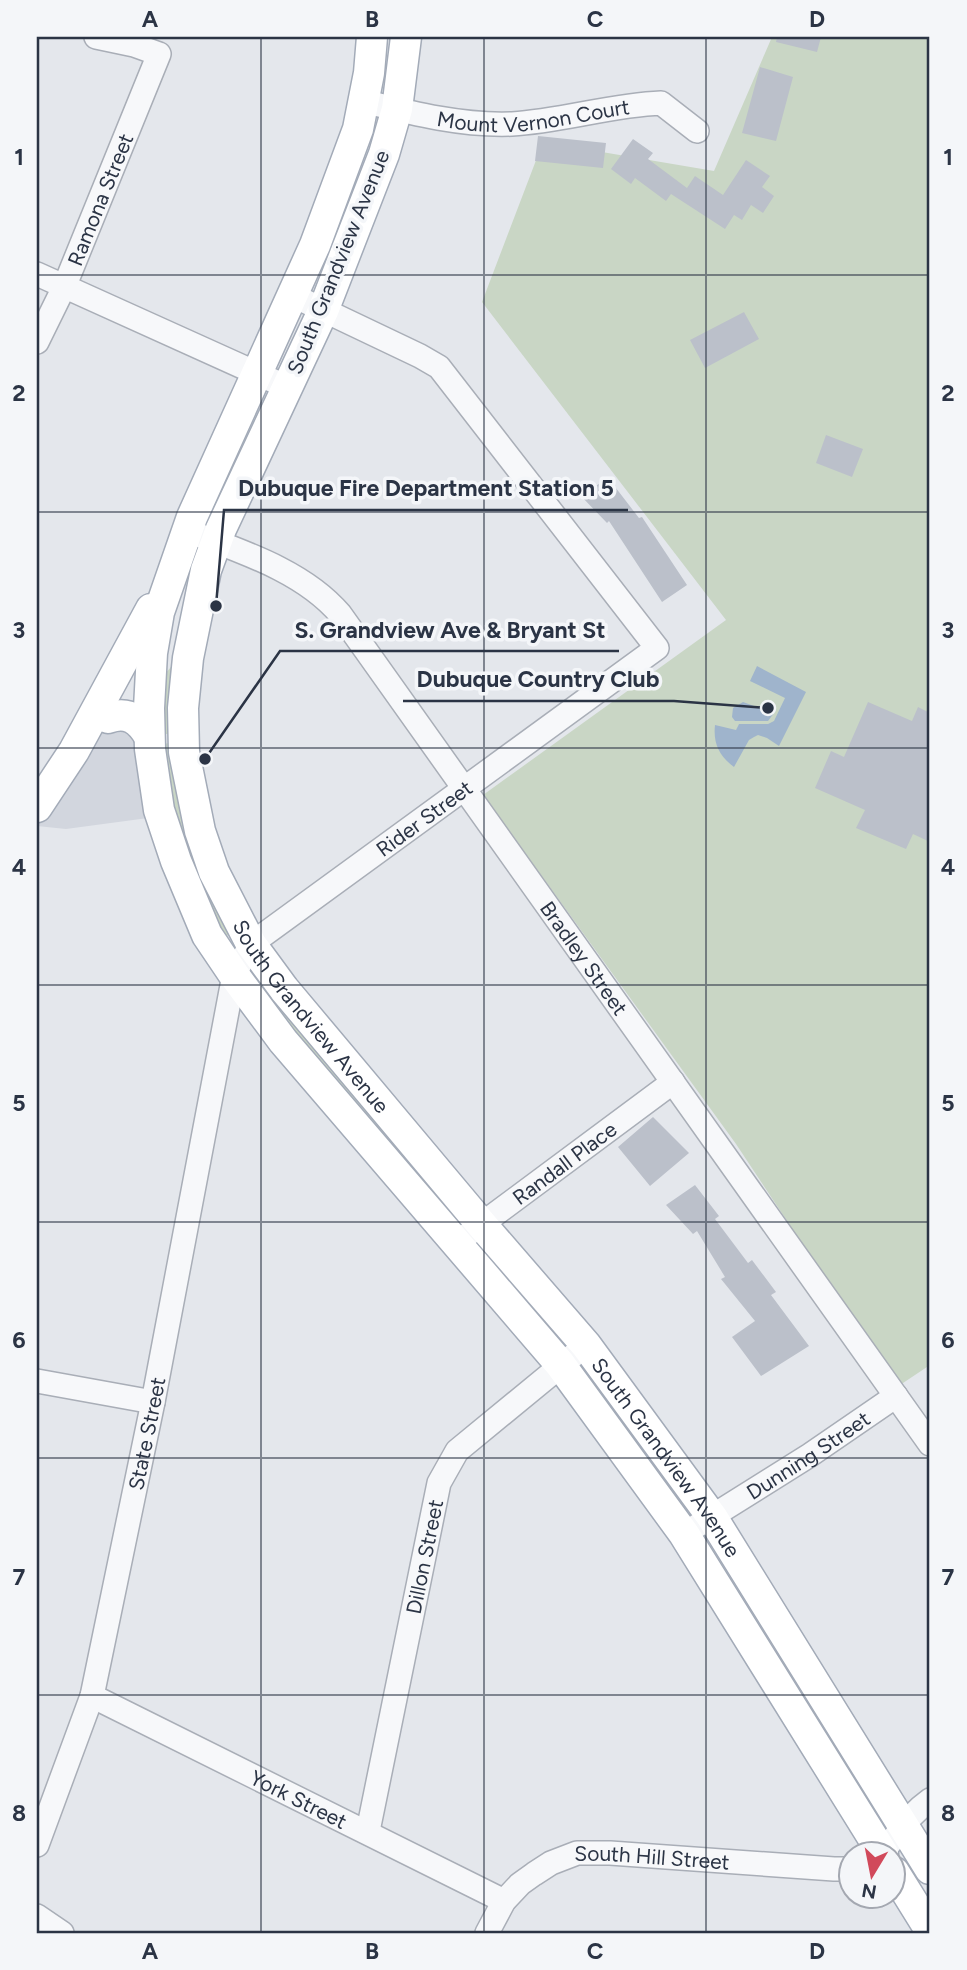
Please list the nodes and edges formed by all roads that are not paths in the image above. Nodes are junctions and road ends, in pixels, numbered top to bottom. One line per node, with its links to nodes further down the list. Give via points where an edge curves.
1 (96, 37): 8 (street, Ramona Street, via 159,54)
2 (372, 37): 4 (main road, South Grandview Avenue)
3 (406, 37): 5 (main road, South Grandview Avenue)
4 (363, 101): 5 (street, Mount Vernon Court); 9 (main road, South Grandview Avenue, via 358,129)
5 (397, 109): 6 (street, Mount Vernon Court, via 451,121 512,124 661,103); 10 (main road, South Grandview Avenue)
6 (697, 131)
7 (37, 274): 8 (street)
8 (65, 285): 11 (street, Ramona Street); 12 (street)
9 (292, 295): 10 (street); 12 (main road, South Grandview Avenue)
10 (323, 311): 13 (main road, South Grandview Avenue); 22 (street, Rider Street, via 439,367 657,648)
11 (37, 342)
12 (257, 372): 13 (street); 14 (main road, South Grandview Avenue)
13 (287, 387): 15 (main road, South Grandview Avenue)
14 (187, 531): 15 (street, Bradley Street); 16 (main road, South Grandview Avenue)
15 (216, 542): 17 (main road, South Grandview Avenue); 22 (street, Bradley Street, via 296,579 327,599)
16 (172, 568): 18 (main road, South Grandview Avenue, via 159,612); 21 (main road)
17 (194, 623): 18 (main road, via 185,642); 24 (main road, South Grandview Avenue, via 183,708 190,787 214,872)
18 (151, 676): 19 (main road); 20 (main road, South Grandview Avenue)
19 (108, 718): 20 (main road, via 128,716); 21 (main road)
20 (149, 736): 25 (main road, South Grandview Avenue, via 159,810 176,861 207,935)
21 (74, 751): 23 (main road)
22 (464, 789): 24 (street, Rider Street); 27 (street, Bradley Street)
23 (37, 807)
24 (251, 944): 25 (street, Rider Street); 28 (main road, South Grandview Avenue)
25 (234, 975): 26 (street, Rider Street); 29 (main road, South Grandview Avenue, via 283,1041)
26 (227, 1013): 34 (street, State Street)
27 (673, 1082): 28 (street, Randall Place); 33 (street, Bradley Street)
28 (482, 1225): 29 (street, Randall Place); 30 (main road, South Grandview Avenue)
29 (455, 1244): 31 (main road, South Grandview Avenue)
30 (586, 1345): 31 (street, Dillon Street); 36 (main road, South Grandview Avenue)
31 (560, 1364): 37 (main road, South Grandview Avenue); 40 (street, Dillon Street, via 457,1451 439,1483)
32 (37, 1381): 34 (street)
33 (896, 1396): 35 (street, Bradley Street); 36 (street, Dunning Street)
34 (153, 1402): 38 (street, State Street)
35 (930, 1444)
36 (712, 1517): 37 (street, Dunning Street); 42 (main road, South Grandview Avenue)
37 (684, 1534): 41 (main road, South Grandview Avenue)
38 (92, 1696): 40 (street, York Street); 44 (street, State Street)
39 (930, 1800): 43 (street, via 915,1811)
40 (368, 1831): 49 (street, York Street)
41 (883, 1840)
42 (884, 1840)
43 (896, 1840)
44 (37, 1845)
45 (908, 1859): 47 (main road, South Grandview Avenue)
46 (838, 1869): 49 (street, South Hill Street, via 577,1853 534,1874)
47 (930, 1869)
48 (908, 1887): 51 (main road, South Grandview Avenue)
49 (504, 1901): 53 (street, South Hill Street)
50 (38, 1920): 52 (street)
51 (930, 1930)
52 (62, 1933)
53 (487, 1933)

